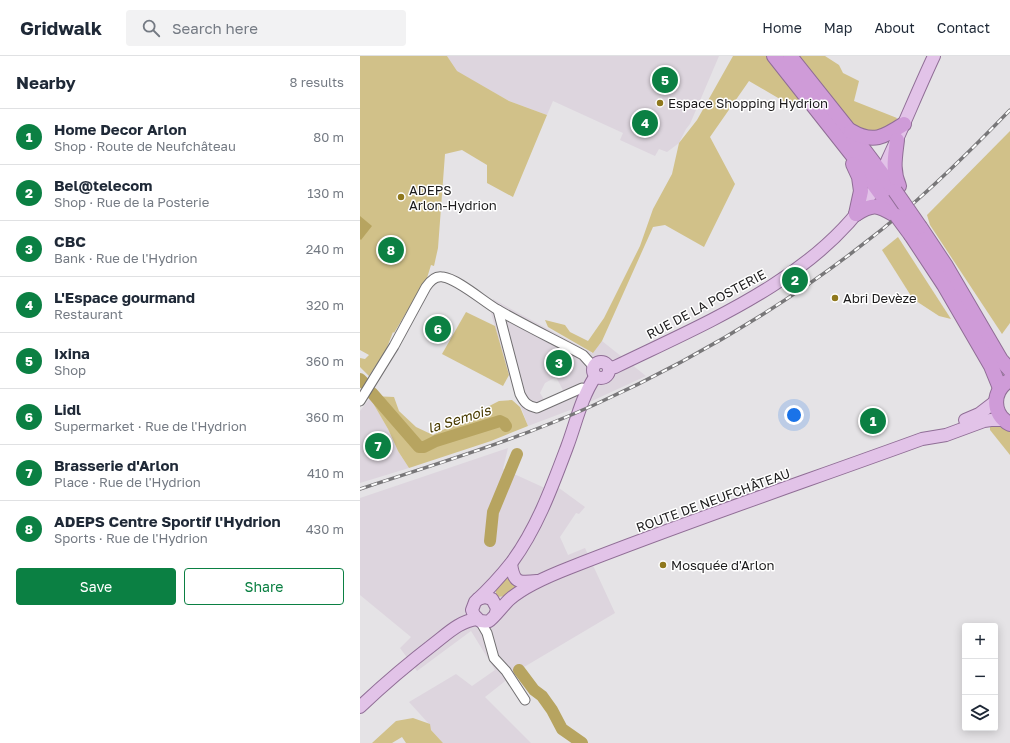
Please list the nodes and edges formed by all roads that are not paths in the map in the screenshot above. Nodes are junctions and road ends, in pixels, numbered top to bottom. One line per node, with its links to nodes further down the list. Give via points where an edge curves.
1 (774, 56): 7 (highway)
2 (790, 56): 5 (highway)
3 (934, 56): 4 (main road, RUE DE LA POSTERIE)
4 (904, 124): 5 (highway, via 881,138 870,138); 6 (main road, RUE DE LA POSTERIE)
5 (849, 130): 8 (highway)
6 (897, 140): 8 (main road, RUE DE LA POSTERIE); 10 (highway, via 895,176)
7 (853, 156): 9 (highway); 12 (highway, via 861,191)
8 (882, 173): 9 (main road, RUE DE LA POSTERIE); 10 (highway)
9 (875, 186): 10 (highway); 12 (main road, RUE DE LA POSTERIE)
10 (889, 196): 11 (highway, bridge); 11 (highway); 12 (highway)
11 (903, 213): 13 (highway, bridge)
12 (856, 214): 16 (main road, RUE DE LA POSTERIE, via 830,241 769,288 702,324 609,368 609,373 605,377 600,379)
13 (916, 231): 15 (highway, via 946,266 1001,360); 18 (highway)
14 (498, 310): 16 (street, via 583,355); 17 (street, via 524,402 530,407 537,408 582,388); 19 (street, via 452,280 436,277 430,282)
15 (1010, 370)
16 (594, 372): 17 (main road, RUE DE LA POSTERIE)
17 (588, 390): 22 (main road, RUE DE LA POSTERIE, via 539,517)
18 (1002, 390): 20 (highway, via 996,408); 21 (main road, ROUTE DE NEUFCHÂTEAU, via 979,414 940,429)
19 (360, 401)
20 (1007, 422): 21 (main road, ROUTE DE NEUFCHÂTEAU, via 984,421 946,435)
21 (928, 438): 24 (main road, ROUTE DE NEUFCHÂTEAU, via 676,528)
22 (511, 564): 23 (main road, RUE DE LA POSTERIE); 24 (main road, via 512,575 519,581)
23 (496, 580): 26 (main road); 27 (main road, RUE DE LA POSTERIE)
24 (540, 581): 25 (main road, ROUTE DE NEUFCHÂTEAU)
25 (512, 597): 26 (main road, ROUTE DE NEUFCHÂTEAU); 28 (main road, ROUTE DE NEUFCHÂTEAU)
26 (492, 600): 27 (main road, via 485,597); 28 (main road, via 497,608)
27 (475, 603): 29 (main road, via 474,615); 31 (main road, RUE DE LA POSTERIE, via 402,659)
28 (494, 616): 29 (main road, via 489,621); 30 (street)
29 (478, 620): 30 (street, via 487,633); 33 (main road, via 463,622 454,628 408,664)
30 (490, 647): 32 (street, via 494,658)
31 (360, 697)
32 (525, 700)
33 (360, 707)

